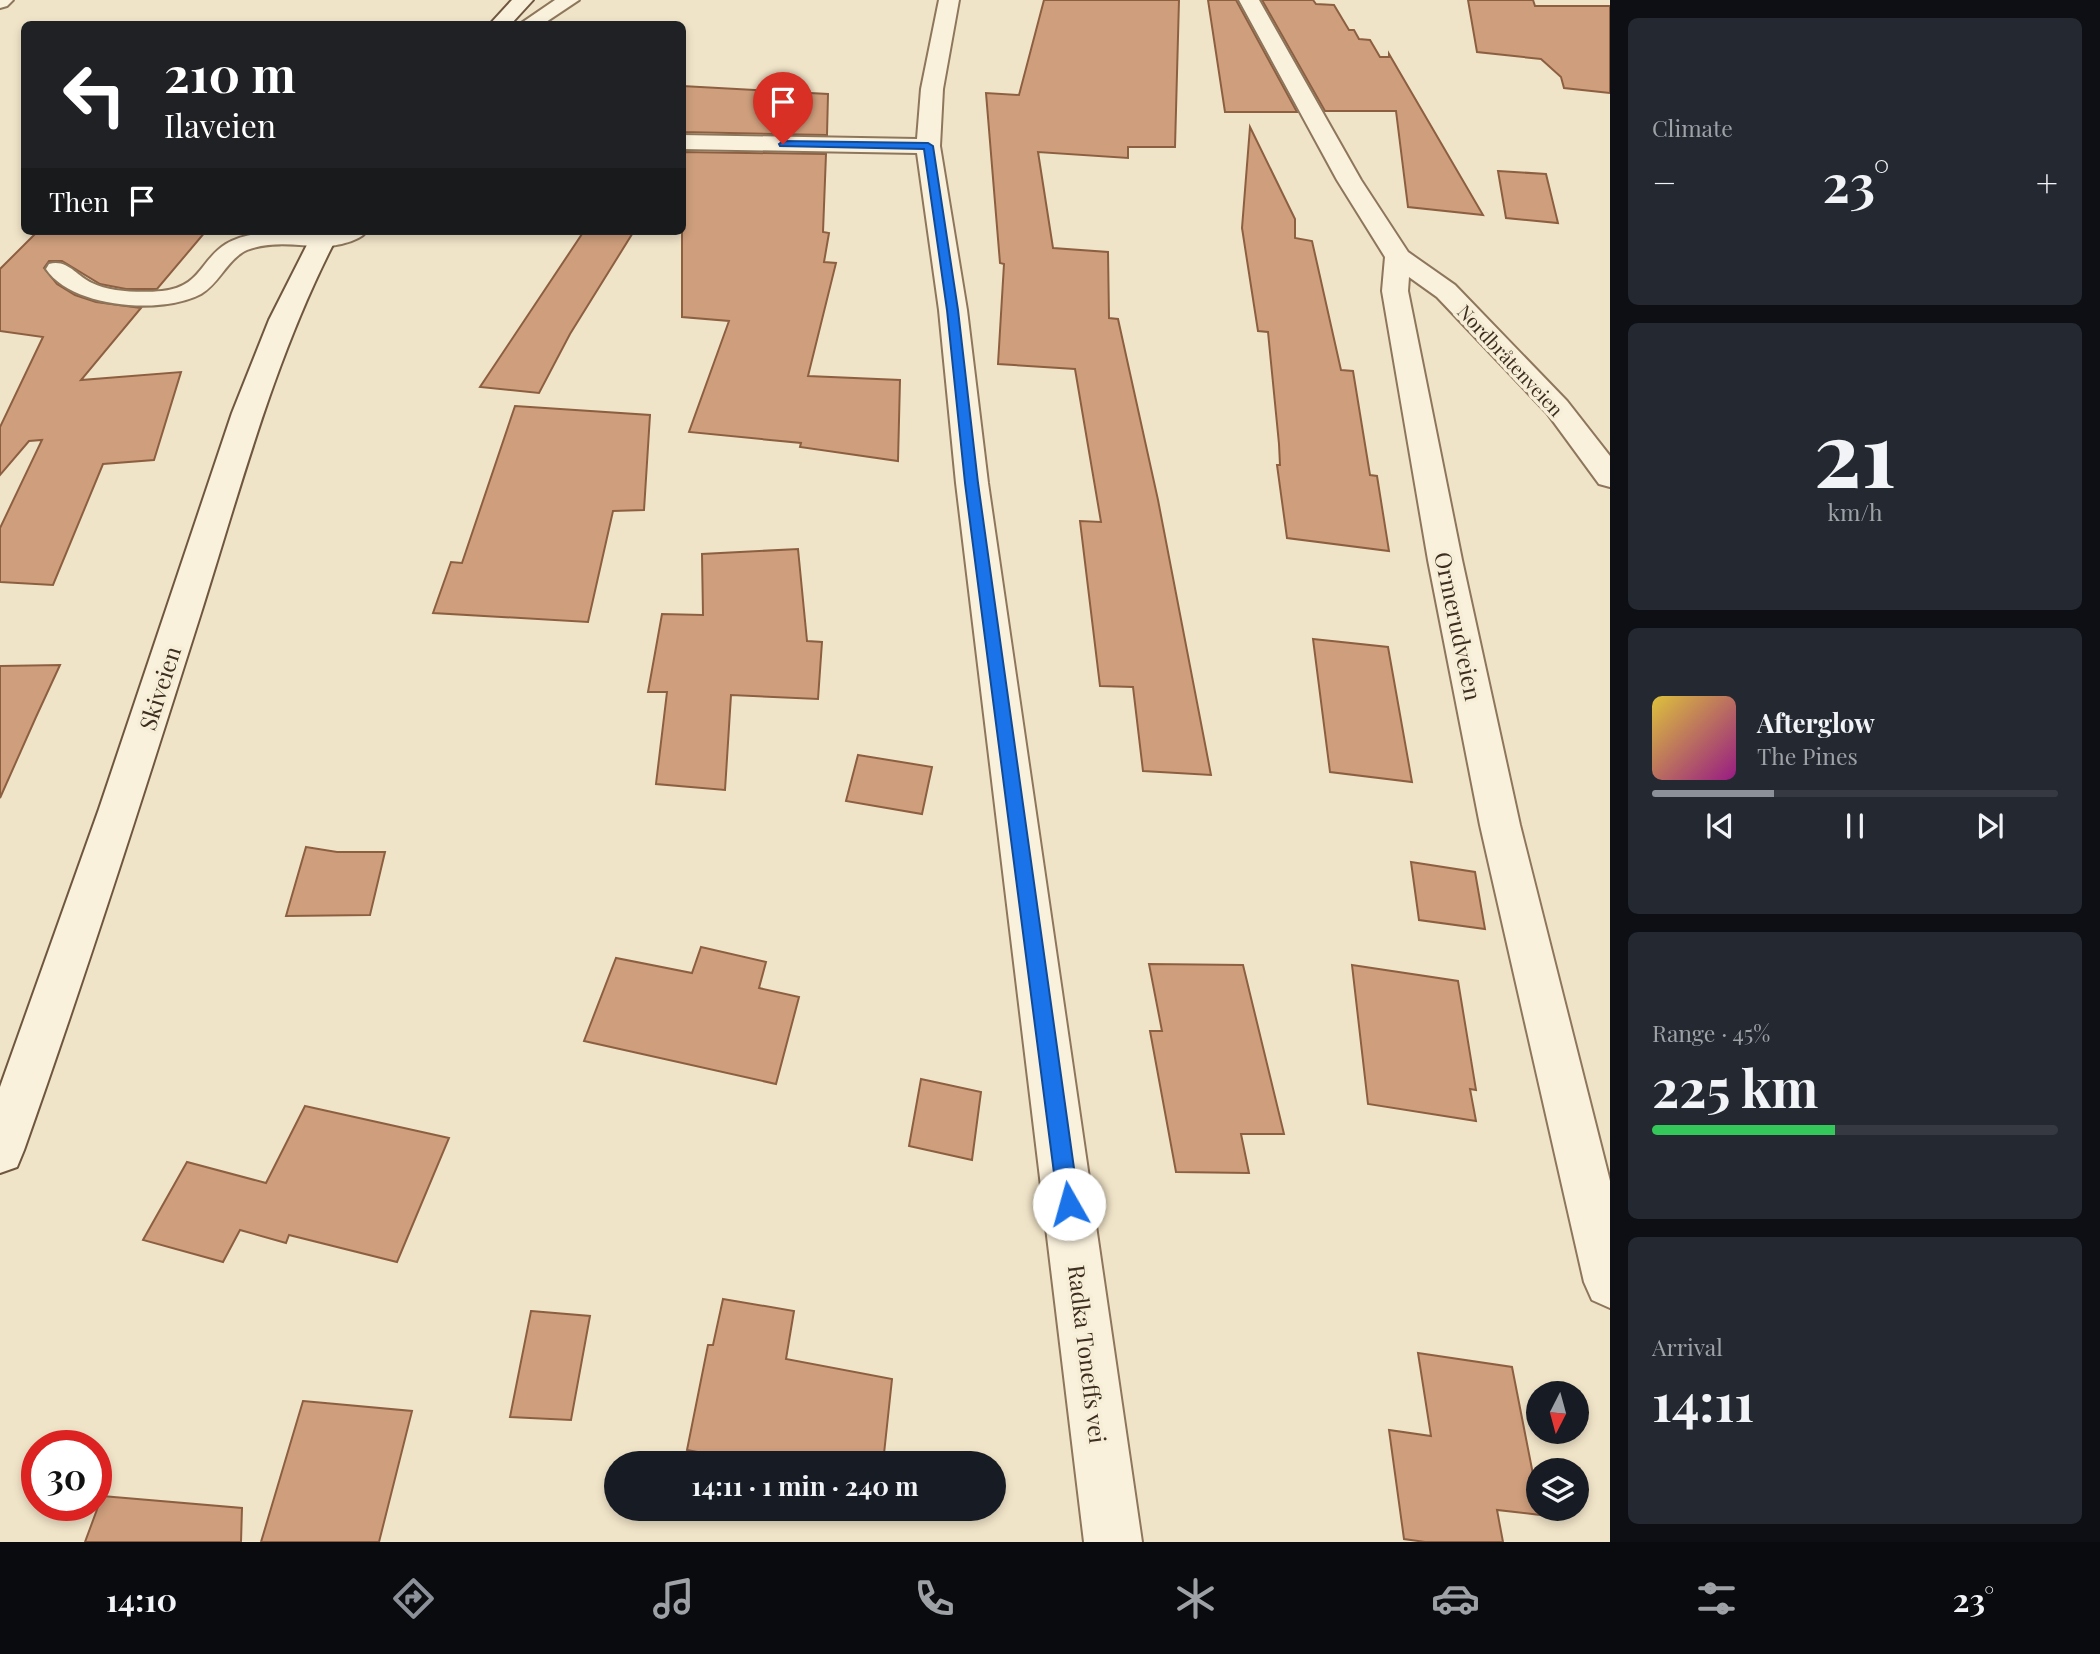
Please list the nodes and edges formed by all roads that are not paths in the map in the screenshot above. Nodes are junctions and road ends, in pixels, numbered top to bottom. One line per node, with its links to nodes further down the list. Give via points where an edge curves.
1 (523, 0): 5 (street)
2 (569, 0): 6 (street)
3 (949, 0): 8 (street, Radka Toneffs vei, via 932,89)
4 (1249, 0): 11 (street, via 1349,180)
5 (502, 21)
6 (535, 21)
7 (686, 142): 8 (street)
8 (928, 146): 16 (street, Radka Toneffs vei)
9 (321, 235): 12 (lane, via 251,242 235,248 205,281 184,294 162,298 131,298 85,289)
10 (333, 235): 14 (street, Skiveien, via 272,343 67,967)
11 (1398, 257): 13 (street, Nordbråtenveien, via 1446,291 1557,407); 15 (street, Ormerudveien, via 1395,291 1475,706)
12 (57, 269)
13 (1610, 477)
14 (0, 1150)
15 (1610, 1282)
16 (1113, 1542)

